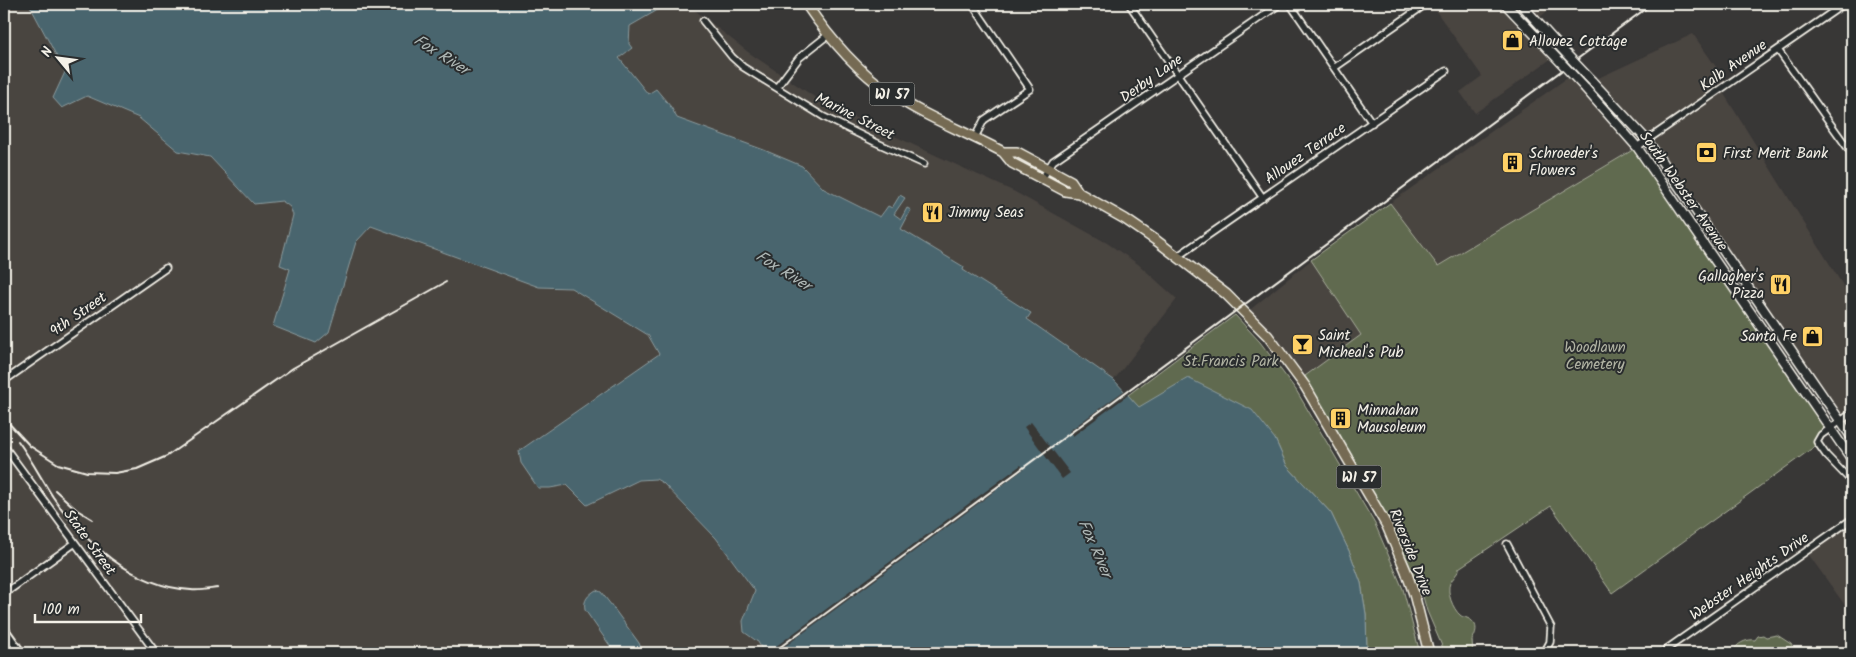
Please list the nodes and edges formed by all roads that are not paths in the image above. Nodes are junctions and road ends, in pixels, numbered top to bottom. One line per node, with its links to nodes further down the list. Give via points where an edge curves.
1 (806, 4): 11 (main road, WI 57)
2 (972, 4): 18 (street, via 1030,89 984,120)
3 (1129, 4): 15 (street)
4 (1280, 4): 15 (street, Derby Lane)
5 (1290, 4): 13 (street)
6 (1426, 4): 13 (street)
7 (1505, 4): 20 (main road, South Webster Avenue, bridge)
8 (1521, 4): 19 (main road, South Webster Avenue, bridge)
9 (1844, 4): 12 (street, Kalb Avenue)
10 (703, 21): 16 (street, Marine Street, via 743,67)
11 (828, 35): 16 (street, via 799,58); 18 (main road, WI 57, via 859,68 890,93)
12 (1778, 50): 19 (street, Kalb Avenue); 22 (street)
13 (1334, 68): 17 (street)
14 (1446, 71): 17 (street, Allouez Terrace)
15 (1178, 75): 24 (street, Derby Lane, via 1053,161); 27 (street)
16 (776, 87): 23 (street, Marine Street, via 824,117)
17 (1372, 123): 27 (street, Allouez Terrace)
18 (975, 137): 21 (main road, WI 57)
19 (1648, 140): 20 (street, Kalb Avenue); 32 (main road, South Webster Avenue)
20 (1637, 147): 33 (main road, South Webster Avenue)
21 (1003, 152): 24 (main road, WI 57, via 1017,152); 25 (main road, WI 57, via 1012,163)
22 (1852, 154)
23 (924, 164)
24 (1048, 169): 25 (street, Derby Lane); 26 (main road, WI 57, via 1071,181)
25 (1042, 179): 26 (main road, WI 57, via 1065,191)
26 (1079, 193): 28 (main road, WI 57)
27 (1263, 198): 28 (street, Allouez Terrace)
28 (1178, 256): 45 (main road, Riverside Drive / WI 57, via 1252,319 1305,386 1398,548 1421,617)
29 (166, 268): 30 (street, 9th Street)
30 (4, 381)
31 (1852, 412): 32 (street)
32 (1840, 421): 33 (street); 34 (main road, South Webster Avenue)
33 (1830, 428): 36 (main road, South Webster Avenue); 37 (street, via 1821,435 1817,444)
34 (1852, 438)
35 (4, 446): 39 (street, State Street)
36 (1852, 460)
37 (1852, 482)
38 (1852, 518): 47 (street, Webster Heights Drive)
39 (74, 543): 41 (street); 44 (street, State Street)
40 (1507, 544): 46 (street, via 1552,627)
41 (4, 594)
42 (4, 628): 43 (street)
43 (21, 653)
44 (156, 653)
45 (1429, 653)
46 (1544, 653)
47 (1661, 653)

